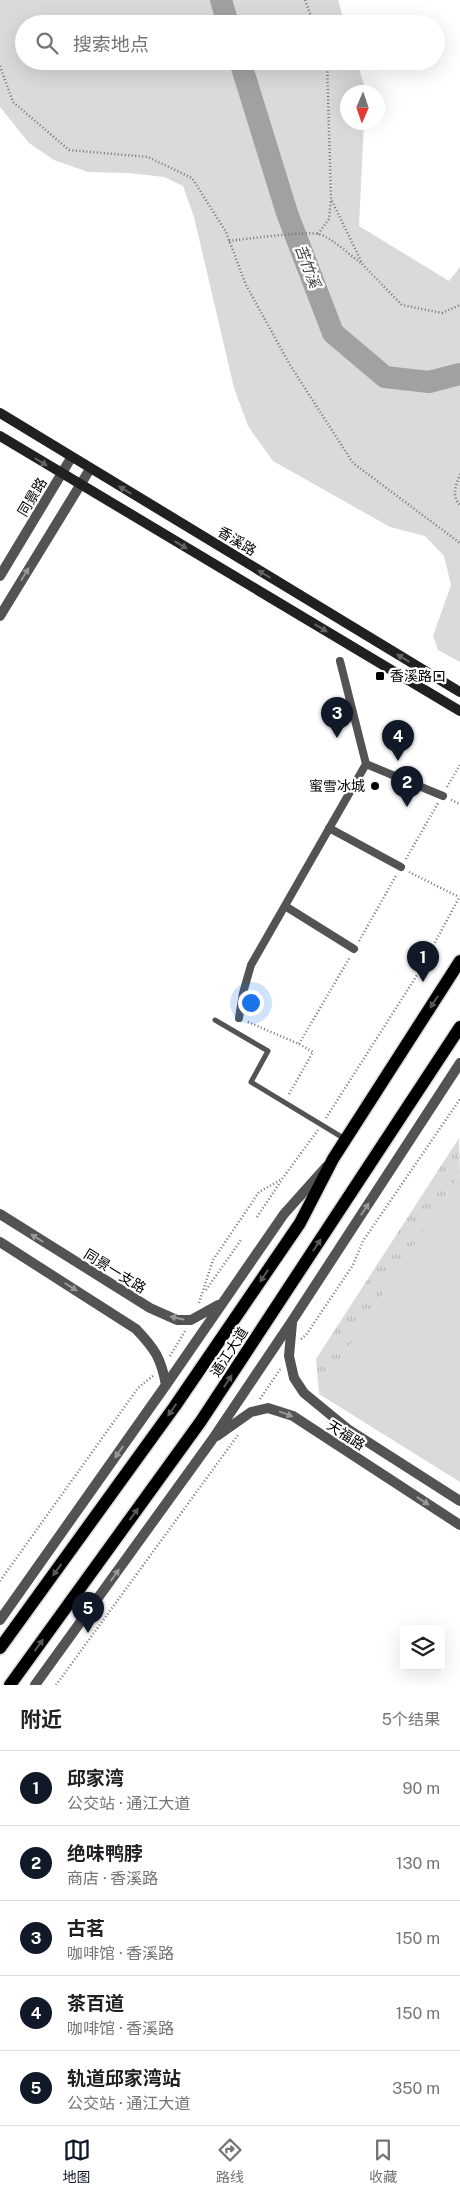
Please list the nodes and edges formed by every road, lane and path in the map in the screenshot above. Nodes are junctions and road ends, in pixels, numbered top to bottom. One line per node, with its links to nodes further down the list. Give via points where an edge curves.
1 (306, 0): 2 (path)
2 (311, 15)
3 (0, 66): 7 (path, via 13,102 70,150 148,157 192,178)
4 (327, 70): 5 (path)
5 (331, 199): 6 (path, via 329,218); 8 (path)
6 (318, 234): 7 (path); 8 (path)
7 (229, 241): 18 (path, via 246,285 290,365 353,463)
8 (362, 265): 9 (path, via 402,305 442,313)
9 (460, 305)
10 (0, 413): 12 (main road, 香溪路)
11 (0, 436): 15 (main road, one-way to 15)
12 (71, 458): 13 (main road, 香溪路); 15 (street, 同景路)
13 (90, 469): 16 (street); 22 (main road, 香溪路, one-way to 13)
14 (460, 474): 17 (path, via 454,491)
15 (62, 475): 16 (main road); 19 (street, 同景路)
16 (80, 486): 20 (street, one-way to 16); 23 (main road, one-way to 23)
17 (460, 505)
18 (460, 543)
19 (0, 576)
20 (0, 616)
21 (340, 661): 24 (street)
22 (460, 692)
23 (460, 711)
24 (366, 764): 26 (street); 27 (street)
25 (460, 765): 26 (path)
26 (443, 796): 28 (path)
27 (329, 828): 28 (street); 30 (street)
28 (401, 868): 29 (path); 31 (path)
29 (460, 897): 40 (path, via 419,972)
30 (285, 906): 31 (street); 33 (street, via 251,964)
31 (354, 949): 36 (path)
32 (460, 961): 41 (main road, 通江大道, one-way to 41)
33 (239, 1018): 36 (path)
34 (215, 1020): 39 (lane, via 268,1051 251,1082)
35 (460, 1027): 64 (main road, 通江大道, one-way to 35, via 201,1421)
36 (299, 1044): 39 (path, via 313,1052)
37 (460, 1062): 53 (street, one-way to 37)
38 (460, 1099): 47 (path)
39 (285, 1102): 40 (lane)
40 (322, 1125): 41 (lane); 43 (path)
41 (345, 1139): 42 (main road, 通江大道)
42 (333, 1159): 51 (street, 通江大道, via 284,1214); 63 (main road, 通江大道, one-way to 63, via 300,1222 175,1406)
43 (282, 1179): 45 (path); 50 (path, via 259,1192 213,1260)
44 (0, 1214): 52 (street, 同景一支路, one-way to 44, via 177,1320 150,1308)
45 (257, 1217)
46 (241, 1240): 50 (path)
47 (363, 1241): 49 (path); 54 (path, via 353,1265)
48 (0, 1242): 55 (street, one-way to 55, via 136,1329 154,1347)
49 (356, 1246)
50 (204, 1294): 52 (path)
51 (222, 1304): 52 (street); 56 (street, 通江大道)
52 (191, 1320): 55 (path)
53 (292, 1321): 54 (street, 天福路); 58 (street)
54 (289, 1356): 57 (path); 59 (street, 天福路, via 294,1378 304,1393 349,1430)
55 (163, 1367): 56 (street); 61 (path, via 138,1388)
56 (166, 1385): 62 (street, 通江大道, one-way to 62)
57 (251, 1412): 58 (street); 60 (street, 天福路, one-way to 60, via 268,1408 292,1416); 66 (path, via 232,1445)
58 (212, 1440): 65 (street, one-way to 58)
59 (460, 1501)
60 (460, 1525)
61 (0, 1581)
62 (0, 1620)
63 (0, 1648)
64 (10, 1685)
65 (35, 1685)
66 (56, 1685)

